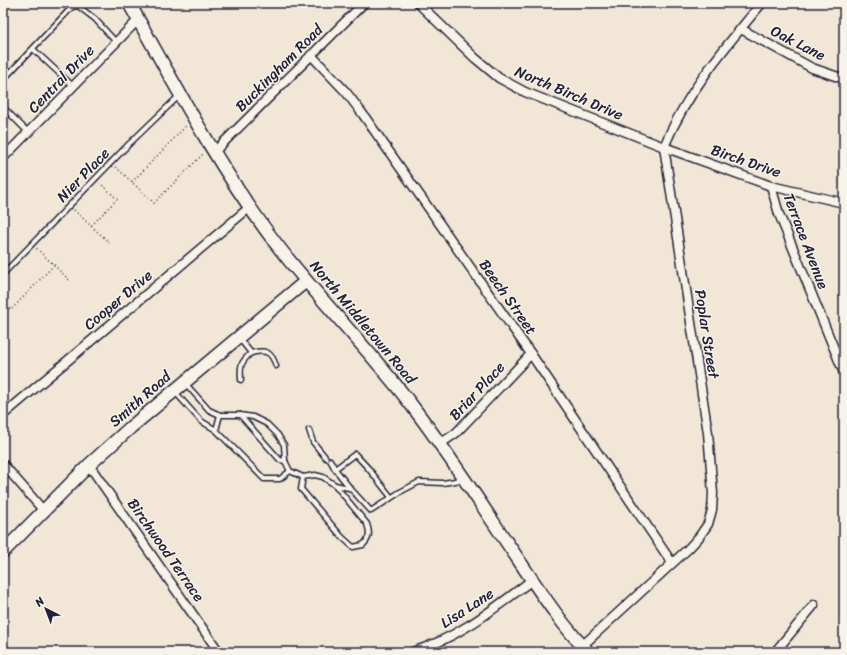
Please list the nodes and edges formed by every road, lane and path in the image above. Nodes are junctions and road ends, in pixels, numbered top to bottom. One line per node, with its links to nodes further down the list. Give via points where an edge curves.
1 (128, 3): 5 (street, North Middletown Road)
2 (364, 3): 9 (street, Buckingham Road)
3 (418, 3): 17 (street, North Birch Drive, via 499,78 525,92)
4 (762, 3): 6 (street)
5 (138, 20): 7 (street, Central Drive); 13 (street, North Middletown Road)
6 (741, 29): 10 (street, Oak Lane, via 812,68); 17 (street, via 712,65 681,112)
7 (116, 42): 8 (lane, via 78,6 72,7); 12 (street, Central Drive)
8 (33, 49): 11 (lane); 12 (lane)
9 (311, 56): 18 (street, Buckingham Road); 37 (street, Beech Street, via 337,82 362,113)
10 (844, 79)
11 (3, 80)
12 (73, 86): 16 (street, Central Drive)
13 (181, 94): 18 (street, North Middletown Road); 20 (lane, Nier Place)
14 (3, 107): 16 (lane)
15 (187, 126): 21 (path)
16 (28, 132): 19 (street, Central Drive)
17 (664, 147): 23 (street, Birch Drive); 61 (street, Poplar Street, via 708,433 713,493 708,524 699,537)
18 (209, 152): 21 (path, via 156,203); 26 (street, North Middletown Road)
19 (3, 158)
20 (112, 163): 21 (path); 25 (lane, Nier Place)
21 (132, 182)
22 (100, 183): 27 (path, via 117,199)
23 (771, 186): 24 (street, Birch Drive); 39 (street, Terrace Avenue, via 779,214)
24 (844, 203)
25 (70, 206): 27 (path); 29 (lane, Nier Place)
26 (250, 207): 33 (street, North Middletown Road); 43 (street, Cooper Drive)
27 (91, 226): 28 (path)
28 (110, 243)
29 (32, 244): 30 (path); 31 (lane, Nier Place)
30 (54, 265): 32 (path); 34 (path, via 11,310)
31 (3, 274)
32 (69, 280)
33 (306, 281): 35 (street, Smith Road); 48 (street, North Middletown Road, via 392,380)
34 (3, 303)
35 (238, 337): 36 (lane); 41 (street, Smith Road)
36 (251, 353): 38 (lane, via 262,350 269,353 274,358); 40 (lane, via 240,365)
37 (531, 354): 48 (street, Briar Place, via 456,433); 61 (street, Beech Street)
38 (276, 366)
39 (844, 373)
40 (241, 380)
41 (184, 382): 42 (street, Smith Road); 44 (lane, via 209,410)
42 (174, 391): 46 (lane, via 200,421); 51 (street, Smith Road)
43 (3, 415)
44 (220, 415): 45 (lane); 46 (lane)
45 (240, 415): 49 (lane, via 280,460); 49 (lane, via 260,420 278,435 284,445)
46 (216, 430): 53 (lane, via 264,479 280,479)
47 (310, 430): 52 (lane, via 313,442)
48 (440, 444): 55 (street, North Middletown Road)
49 (285, 461): 53 (lane)
50 (3, 464): 59 (street)
51 (89, 464): 59 (street, Smith Road); 65 (street, Birchwood Terrace)
52 (335, 469): 57 (lane); 58 (lane, via 354,454)
53 (290, 471): 54 (lane)
54 (303, 476): 56 (lane, via 323,477); 56 (lane, via 301,488 342,537 353,547 363,545 370,532 367,524)
55 (464, 479): 58 (lane, via 443,483 419,482); 62 (street, North Middletown Road)
56 (334, 485): 57 (lane)
57 (350, 488): 58 (lane, via 371,511)
58 (391, 497)
59 (43, 510): 60 (street, Smith Road)
60 (3, 552)
61 (672, 563): 64 (street, Poplar Street)
62 (532, 580): 64 (street, North Middletown Road); 66 (street, Lisa Lane, via 468,626 442,641)
63 (814, 605): 67 (street)
64 (585, 649)
65 (218, 652)
66 (412, 652)
67 (775, 652)

